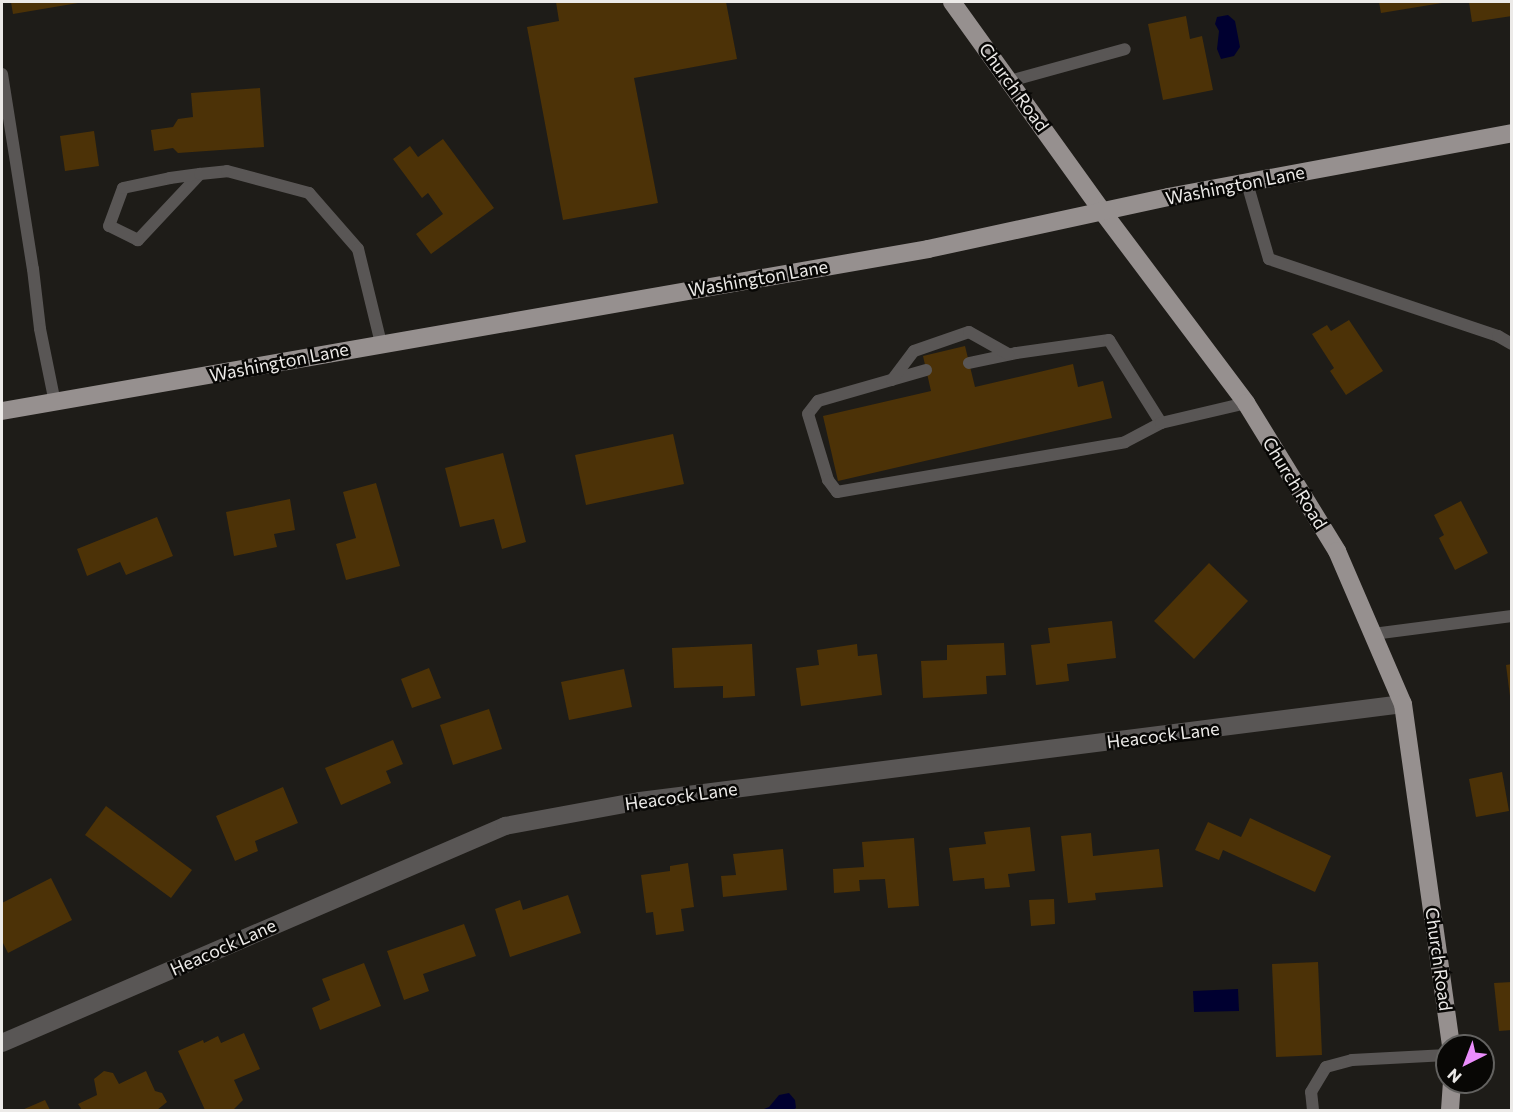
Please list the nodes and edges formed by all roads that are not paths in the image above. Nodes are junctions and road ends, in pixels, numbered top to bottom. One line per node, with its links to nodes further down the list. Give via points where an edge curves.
1 (952, 2): 4 (main road, Church Road)
2 (1125, 49): 4 (lane)
3 (2, 74): 17 (lane, via 40,329)
4 (1010, 81): 8 (main road, Church Road)
5 (1512, 133): 7 (main road, Washington Lane)
6 (200, 174): 6 (lane, via 123,188 109,226 138,240); 11 (lane, via 227,171 309,193 358,249)
7 (1246, 183): 8 (main road, Washington Lane); 10 (lane, via 1269,259)
8 (1102, 211): 11 (main road, Washington Lane, via 918,250); 18 (main road, Church Road)
9 (1512, 330): 10 (lane)
10 (1498, 336): 12 (lane)
11 (381, 343): 17 (main road, Washington Lane)
12 (1512, 344)
13 (1008, 354): 14 (lane); 16 (lane, via 969,332 914,351); 20 (lane, via 1109,340)
14 (969, 363)
15 (926, 370): 16 (lane)
16 (892, 380): 20 (lane, via 818,401 808,414 828,480 837,492 1125,442)
17 (55, 402): 19 (main road, Washington Lane)
18 (1246, 403): 20 (lane); 22 (main road, Church Road, via 1337,551)
19 (2, 411)
20 (1161, 423)
21 (1512, 616): 22 (lane)
22 (1373, 634): 23 (main road, Church Road)
23 (1403, 704): 24 (main road, Church Road); 25 (street, Heacock Lane, via 640,801 505,826)
24 (1449, 1034)
25 (2, 1043)
26 (1435, 1056): 28 (lane, via 1352,1060 1326,1067 1311,1092)
27 (1451, 1094): 29 (main road)
28 (1313, 1110)
29 (1450, 1110)

